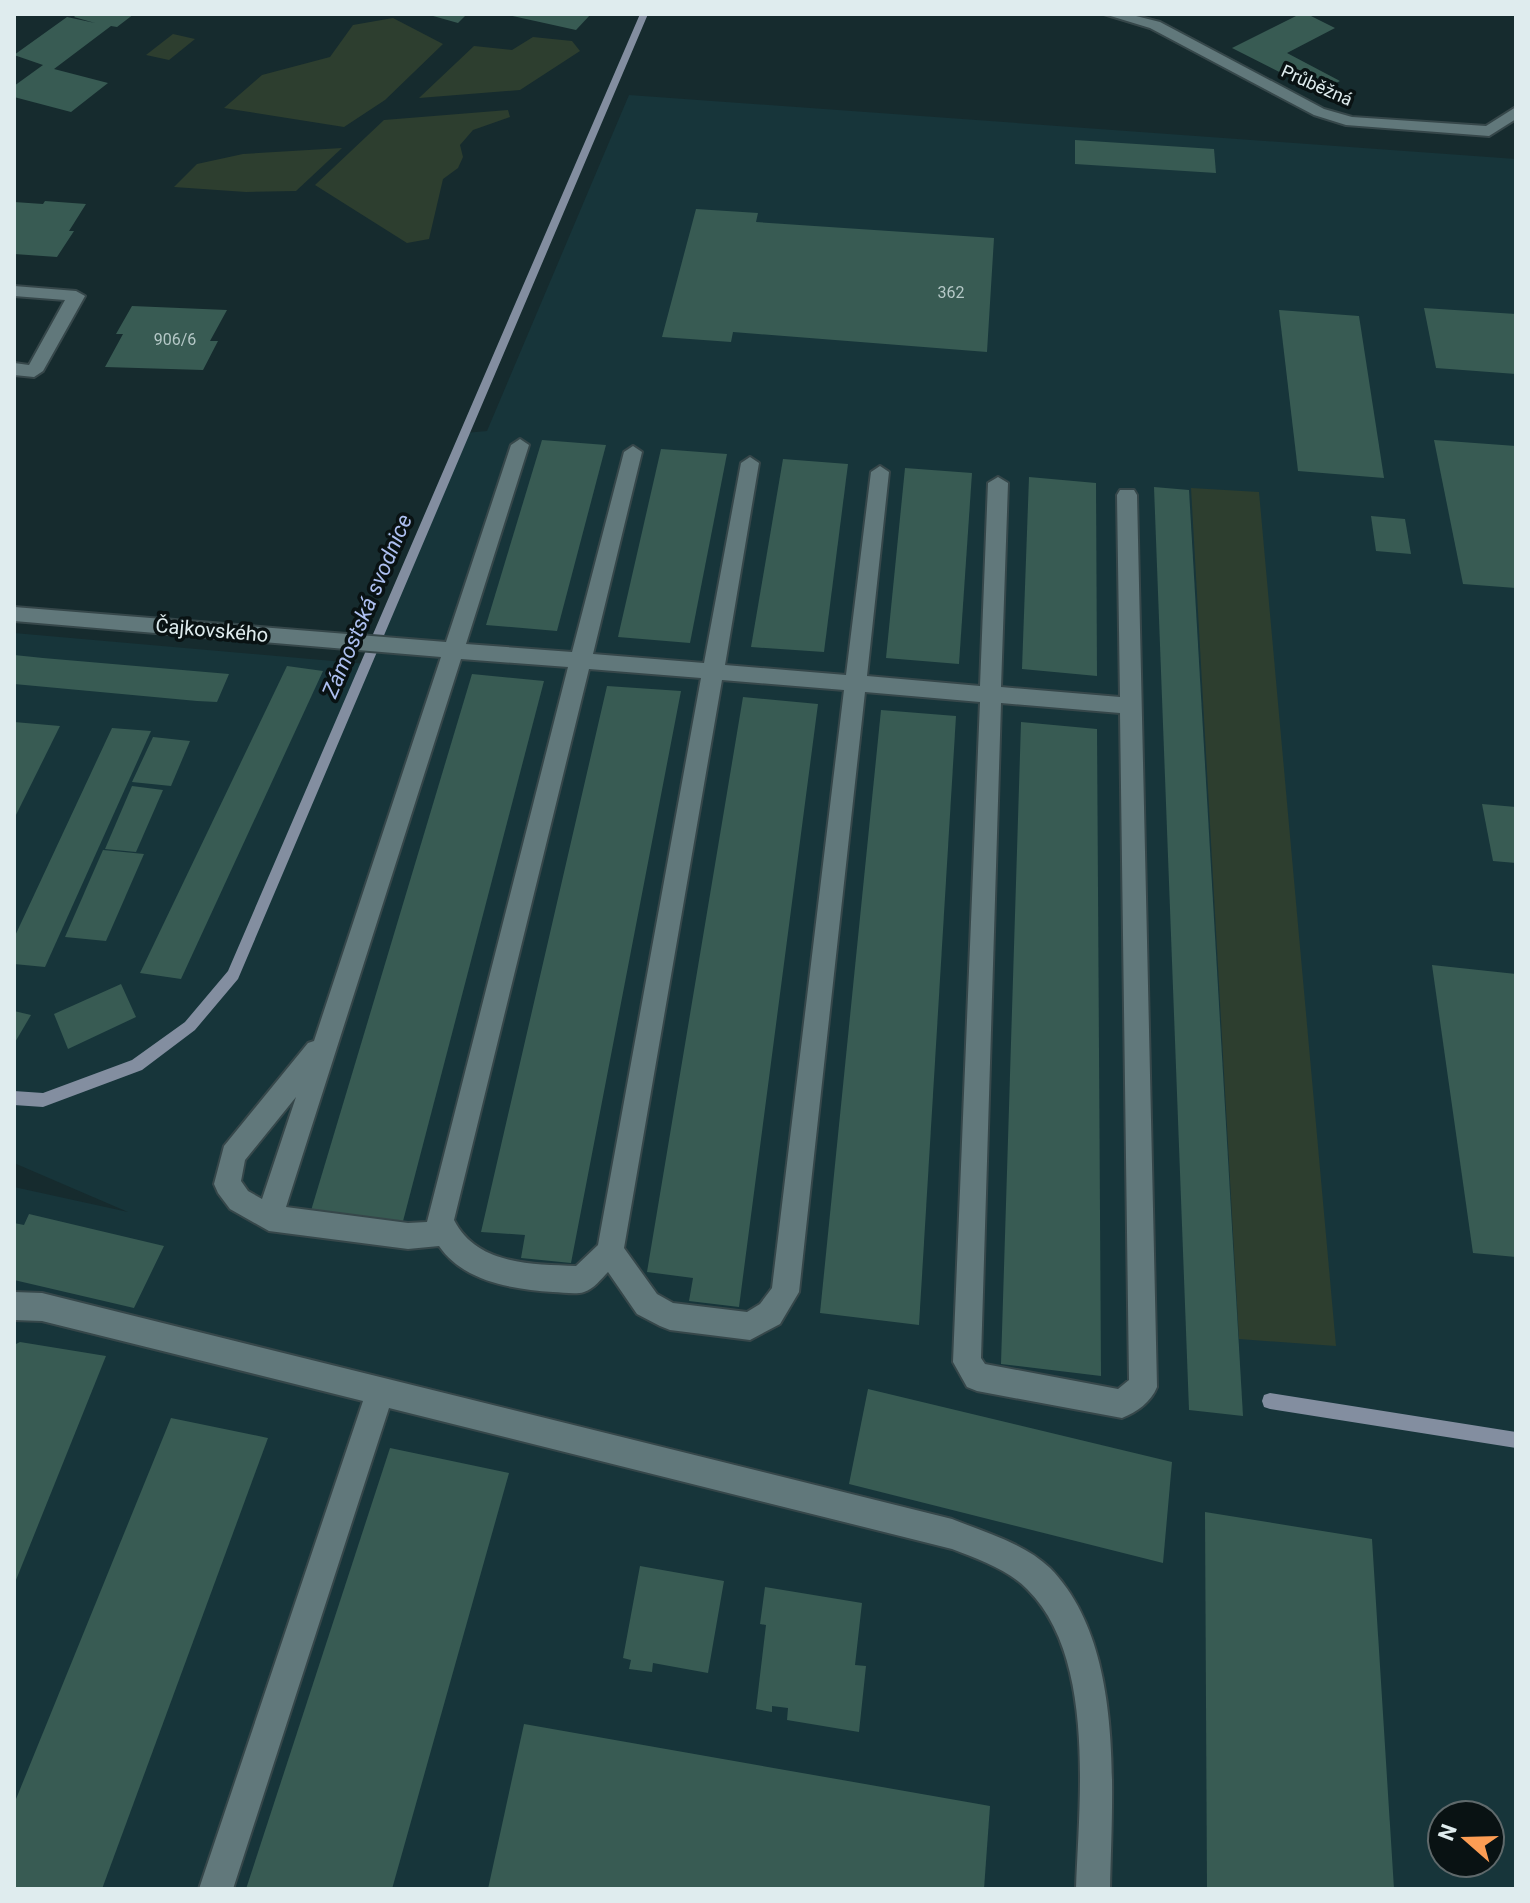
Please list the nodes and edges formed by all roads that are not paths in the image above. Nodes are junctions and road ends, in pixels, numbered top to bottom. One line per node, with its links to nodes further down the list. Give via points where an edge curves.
1 (1111, 14): 2 (street, Průběžná, via 1155,25 1319,112 1351,122 1489,131)
2 (1516, 112)
3 (14, 291): 4 (street, via 76,296 34,371)
4 (14, 369)
5 (520, 445): 12 (street)
6 (633, 452): 13 (street)
7 (750, 463): 14 (street)
8 (880, 472): 15 (street)
9 (998, 483): 16 (street)
10 (1127, 495): 17 (street)
11 (14, 614): 12 (street, Čajkovského)
12 (452, 651): 13 (street, Čajkovského); 18 (street)
13 (581, 661): 14 (street, Čajkovského); 20 (street, via 440,1221)
14 (713, 672): 15 (street, Čajkovského); 21 (street)
15 (856, 683): 16 (street, Čajkovského); 21 (street, via 785,1292 770,1314 750,1326 670,1316 647,1304)
16 (990, 694): 17 (street, Čajkovského); 17 (street, via 967,1362 977,1377 1122,1404 1143,1387)
17 (1130, 706)
18 (324, 1043): 19 (street); 19 (street, via 233,1155 227,1184 239,1200)
19 (269, 1218): 20 (street, via 408,1236)
20 (444, 1233): 21 (street, via 470,1262 521,1277 581,1280)
21 (610, 1251)
22 (14, 1306): 23 (street, via 42,1307)
23 (380, 1392): 24 (street); 25 (street, via 952,1534 1013,1560 1061,1604 1087,1666)
24 (216, 1889)
25 (1093, 1889)

